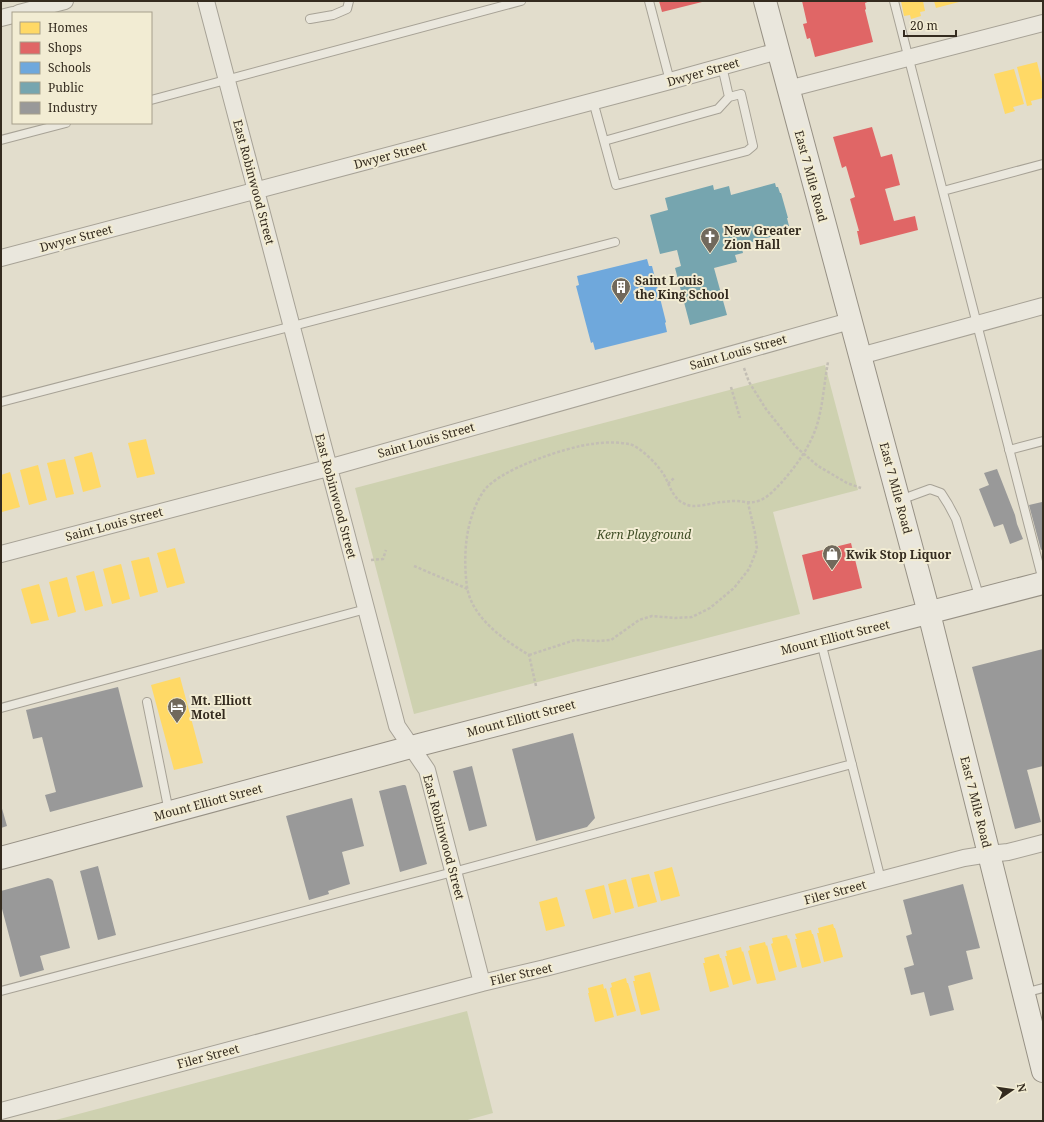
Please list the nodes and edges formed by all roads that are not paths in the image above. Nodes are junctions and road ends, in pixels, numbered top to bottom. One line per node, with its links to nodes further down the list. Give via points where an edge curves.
1 (65, 1): 8 (street)
2 (206, 1): 16 (street, East Robinwood Street)
3 (349, 1): 11 (lane, via 347,8 333,15)
4 (521, 1): 16 (lane)
5 (649, 1): 17 (lane)
6 (765, 1): 13 (street, East 7 Mile Road)
7 (894, 1): 14 (lane)
8 (23, 12)
9 (12, 15): 10 (street)
10 (1, 18)
11 (310, 20)
12 (1043, 23): 14 (street)
13 (778, 51): 15 (street, Dwyer Street); 18 (street, East 7 Mile Road)
14 (909, 58): 18 (street); 27 (lane)
15 (722, 66): 17 (street, Dwyer Street); 19 (lane)
16 (227, 80): 20 (lane); 26 (street, East Robinwood Street)
17 (670, 81): 21 (street, Dwyer Street)
18 (788, 89): 31 (street, East 7 Mile Road)
19 (729, 97): 24 (lane, via 718,109); 24 (lane, via 740,94 753,146 747,151 616,185)
20 (152, 100)
21 (594, 102): 24 (lane); 26 (street, Dwyer Street)
22 (62, 124): 23 (lane)
23 (1, 140)
24 (604, 141)
25 (1043, 164): 27 (lane)
26 (256, 191): 29 (street, Dwyer Street); 33 (street, East Robinwood Street)
27 (943, 191): 32 (lane)
28 (615, 242): 33 (lane)
29 (1, 258)
30 (1043, 306): 32 (street)
31 (850, 321): 34 (street, East 7 Mile Road); 38 (street, Saint Louis Street)
32 (977, 324): 34 (street); 37 (lane)
33 (291, 326): 35 (lane); 38 (street, East Robinwood Street)
34 (860, 356): 39 (street, East 7 Mile Road)
35 (1, 402)
36 (1043, 441): 37 (lane)
37 (1009, 450): 41 (lane)
38 (328, 468): 40 (street, Saint Louis Street); 43 (street, East Robinwood Street)
39 (899, 500): 42 (lane, via 930,489 941,493 956,519); 44 (street, East 7 Mile Road)
40 (1, 554)
41 (1043, 583): 42 (street, Mount Elliott Street)
42 (980, 600): 44 (street, Mount Elliott Street)
43 (366, 609): 47 (lane); 48 (street, East Robinwood Street, via 397,726)
44 (929, 613): 45 (street, Mount Elliott Street); 52 (street, East 7 Mile Road)
45 (821, 641): 48 (street, Mount Elliott Street); 49 (lane)
46 (147, 702): 50 (lane)
47 (1, 708)
48 (411, 747): 50 (street, Mount Elliott Street); 54 (street, East Robinwood Street, via 427,770)
49 (852, 764): 54 (lane); 55 (lane)
50 (169, 813): 53 (street, Mount Elliott Street)
51 (1043, 843): 52 (street, Filer Street)
52 (989, 854): 55 (street, Filer Street); 58 (street, East 7 Mile Road)
53 (1, 858)
54 (453, 872): 56 (street, East Robinwood Street); 57 (lane)
55 (880, 880): 56 (street, Filer Street)
56 (482, 983): 61 (street, Filer Street)
57 (1, 991)
58 (1033, 991): 59 (street, East 7 Mile Road)
59 (1038, 1032): 60 (street, East 7 Mile Road)
60 (1043, 1071)
61 (1, 1111)

